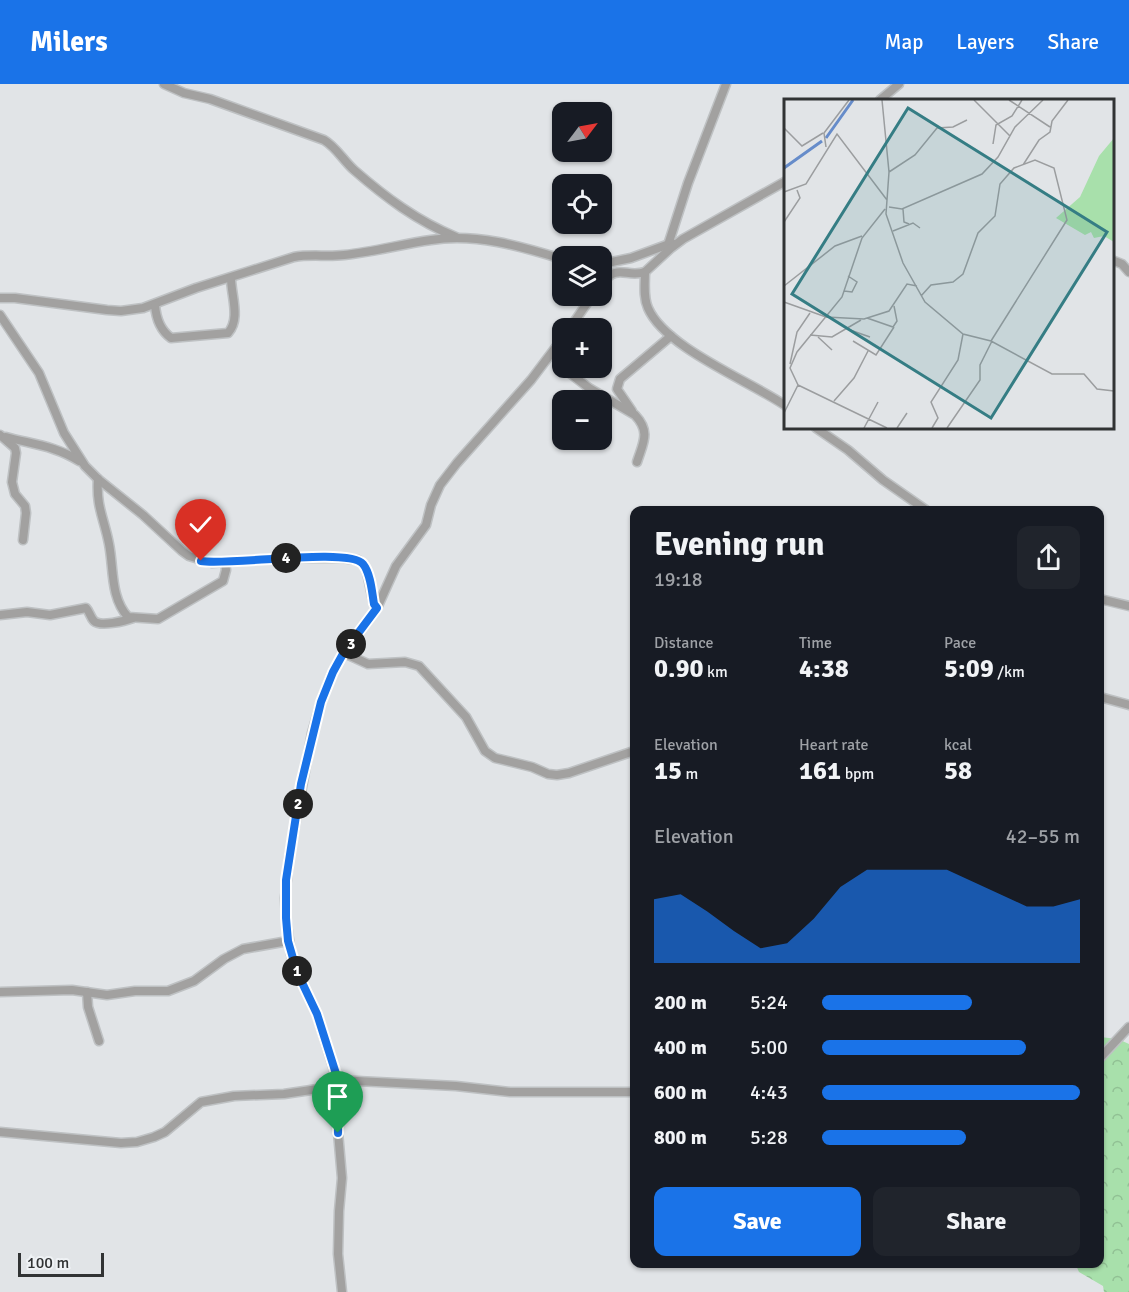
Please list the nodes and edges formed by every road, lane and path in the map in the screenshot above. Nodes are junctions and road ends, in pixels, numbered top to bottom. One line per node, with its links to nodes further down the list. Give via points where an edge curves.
1 (164, 84): 6 (street, via 324,140 350,167 408,213)
2 (726, 84): 8 (street)
3 (899, 84): 4 (street)
4 (881, 99)
5 (784, 182): 7 (street)
6 (458, 238): 9 (street, via 507,243); 15 (street, via 345,255 306,255)
7 (683, 239): 8 (street); 12 (street)
8 (668, 245): 11 (street)
9 (552, 256)
10 (1114, 260): 13 (street)
11 (612, 262)
12 (645, 272): 14 (street); 19 (street, via 648,308)
13 (1129, 272)
14 (612, 273)
15 (231, 278): 17 (street); 17 (street, via 235,311 228,333 171,338 163,331)
16 (0, 298): 17 (street, via 121,311)
17 (155, 304)
18 (0, 315): 28 (street, via 39,373 64,433)
19 (671, 336): 23 (street); 24 (street, via 618,382 617,389)
20 (552, 353): 21 (street)
21 (550, 356): 35 (street, via 440,485 426,525 396,566)
22 (577, 378): 24 (street)
23 (784, 405)
24 (635, 415): 27 (street, via 643,424 645,437)
25 (817, 429): 30 (street)
26 (0, 435): 28 (street, via 42,444); 31 (street, via 16,453 12,482 15,494 25,506)
27 (637, 462)
28 (85, 466): 29 (street)
29 (98, 479): 32 (street, via 189,556 212,563); 37 (street, via 97,496 110,547 115,593 126,615)
30 (921, 506)
31 (23, 540)
32 (225, 562): 35 (street, via 323,557 358,560 367,572); 37 (street, via 225,578 220,583 158,619)
33 (1104, 601): 34 (street)
34 (1129, 606)
35 (377, 608): 38 (street)
36 (0, 615): 37 (street, via 50,615 86,608 98,623)
37 (134, 618)
38 (344, 652): 41 (street, via 368,664 405,662 418,666 466,717 485,751 495,758 556,775); 42 (street, via 321,702 301,784 286,880)
39 (1104, 698): 40 (street)
40 (1129, 705)
41 (630, 752)
42 (288, 941): 44 (street, via 243,949 187,985 168,991); 48 (street, via 297,972 317,1014)
43 (0, 992): 44 (street)
44 (87, 992): 46 (street, via 89,1013)
45 (1129, 1027): 47 (street)
46 (99, 1041)
47 (1104, 1054)
48 (338, 1083): 49 (street, via 456,1086 510,1092); 50 (street, via 284,1094 201,1102 165,1132 137,1142); 51 (street, via 342,1178 338,1254)
49 (630, 1092)
50 (0, 1132)
51 (342, 1292)

